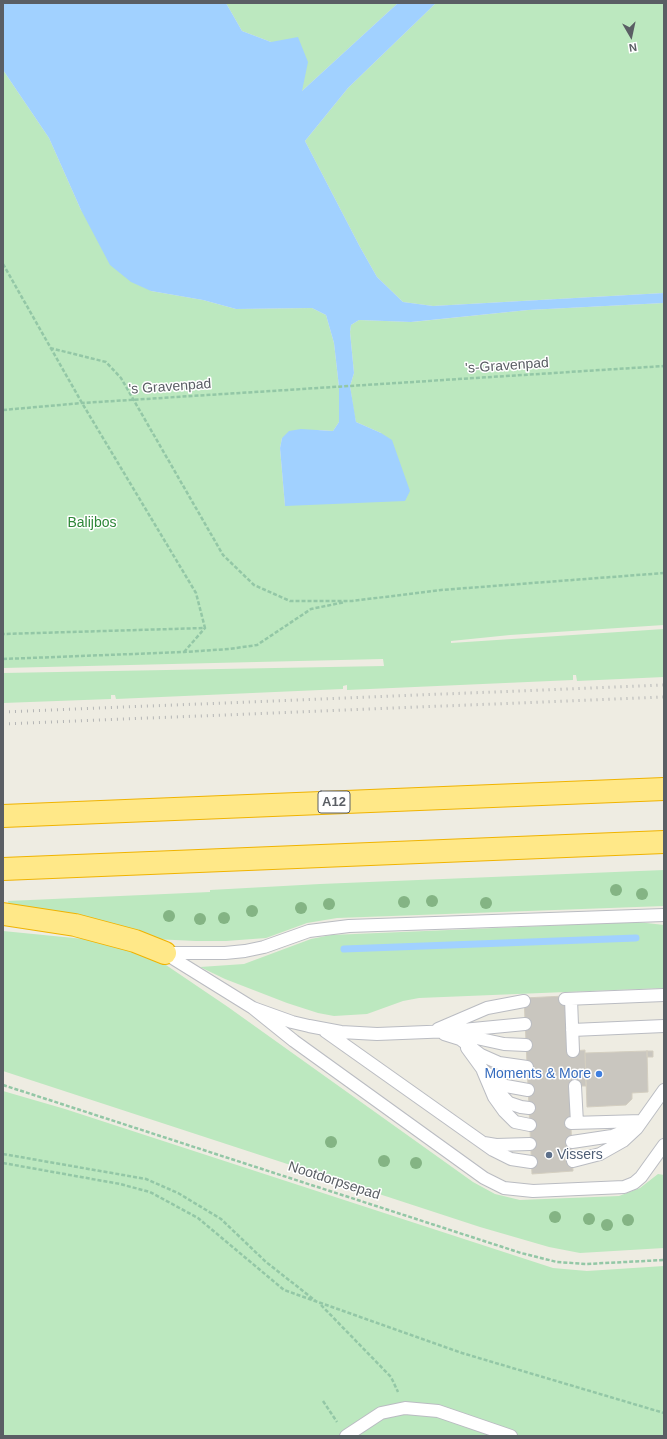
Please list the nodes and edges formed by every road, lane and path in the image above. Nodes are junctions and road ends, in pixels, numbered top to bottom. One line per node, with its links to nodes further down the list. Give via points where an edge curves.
1 (3, 264): 2 (path)
2 (50, 348): 5 (path, via 106,362 121,378); 6 (path)
3 (664, 366): 4 (path, 's-Gravenpad)
4 (339, 387): 5 (path, 's Gravenpad)
5 (134, 400): 6 (path, 's Gravenpad); 9 (path, via 222,555 254,585 290,601)
6 (82, 403): 7 (path, 's Gravenpad); 10 (path, via 196,594)
7 (3, 410)
8 (664, 573): 9 (path, via 441,590)
9 (352, 601): 12 (path, via 311,610 256,645)
10 (205, 628): 11 (path); 12 (path)
11 (3, 634)
12 (184, 652): 13 (path)
13 (3, 659)
14 (664, 789): 15 (highway, A12)
15 (3, 816)
16 (664, 842): 17 (highway)
17 (3, 869)
18 (3, 914): 20 (highway, via 75,925 136,941)
19 (664, 915): 20 (lane, via 349,926 309,931 245,951)
20 (165, 953): 23 (lane)
21 (664, 995): 25 (lane, via 568,999)
22 (524, 1001): 28 (lane, via 487,1008)
23 (254, 1008): 27 (lane, via 292,1022); 46 (lane, via 294,1041 484,1178 504,1188 533,1191 624,1187 637,1180)
24 (525, 1024): 28 (lane)
25 (570, 1025): 26 (lane); 31 (lane)
26 (664, 1026)
27 (323, 1029): 28 (lane, via 372,1034); 41 (lane)
28 (427, 1032): 29 (lane); 30 (lane, via 452,1033 504,1044)
29 (460, 1039): 32 (lane, via 489,1059 505,1065); 33 (lane)
30 (526, 1045)
31 (571, 1046)
32 (527, 1067)
33 (483, 1070): 36 (lane, via 506,1086); 38 (lane, via 504,1099); 40 (lane, via 504,1111 516,1122)
34 (3, 1085): 50 (path, Nootdorpsepad, via 522,1253 557,1262 586,1264)
35 (573, 1087): 39 (lane, via 574,1123)
36 (528, 1090)
37 (664, 1090): 39 (lane)
38 (529, 1108)
39 (642, 1121): 42 (lane, via 634,1128 612,1136); 47 (lane, via 630,1135 608,1151)
40 (530, 1126)
41 (478, 1140): 43 (lane, via 496,1145); 48 (lane, via 511,1159)
42 (572, 1142)
43 (530, 1144)
44 (664, 1145): 46 (lane)
45 (3, 1154): 51 (path, via 146,1179 178,1193 221,1219 266,1262)
46 (659, 1158)
47 (573, 1161)
48 (531, 1162)
49 (3, 1163): 51 (path, via 120,1184 150,1192 198,1218 284,1290)
50 (664, 1260)
51 (320, 1304): 53 (path, via 392,1377); 54 (path, via 462,1353)
52 (324, 1401): 55 (path)
53 (405, 1408): 56 (lane, via 381,1413); 57 (lane, via 438,1411)
54 (664, 1413)
55 (338, 1424)
56 (346, 1436)
57 (511, 1436)

